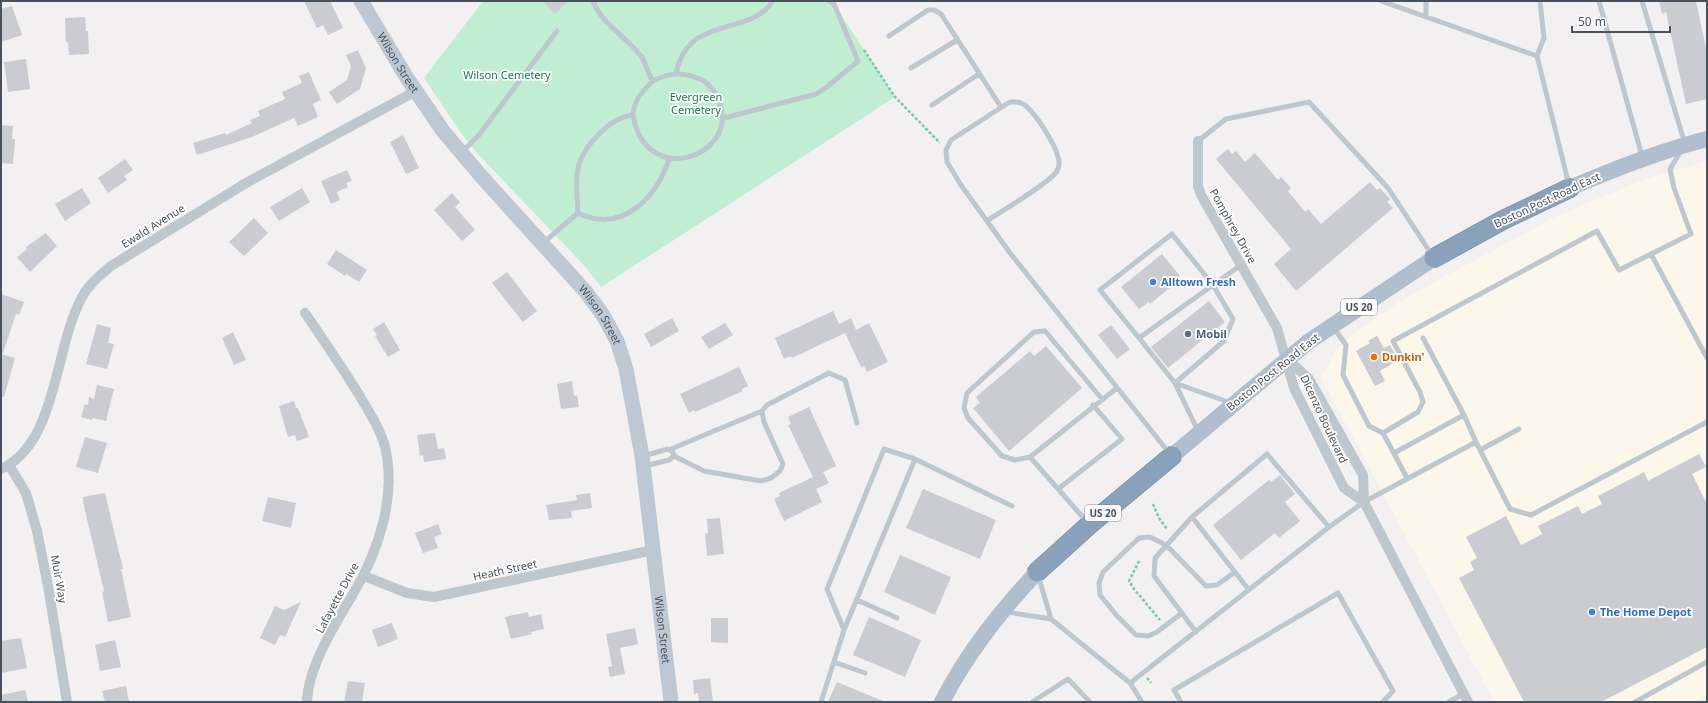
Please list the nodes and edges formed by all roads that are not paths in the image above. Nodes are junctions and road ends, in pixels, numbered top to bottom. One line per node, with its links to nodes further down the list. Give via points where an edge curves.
1 (361, 1): 19 (street, Wilson Street)
2 (593, 1): 18 (lane, via 601,17 628,41 641,57)
3 (773, 1): 16 (lane, via 764,12 756,16 714,30 693,41 678,63)
4 (829, 1): 23 (lane, via 834,4 858,61 816,94)
5 (1381, 1): 10 (lane)
6 (1426, 1): 10 (lane)
7 (1540, 1): 14 (lane, via 1544,38)
8 (1599, 1): 29 (lane)
9 (1642, 1): 26 (lane)
10 (1426, 16): 14 (lane)
11 (557, 31): 27 (lane, via 479,135)
12 (889, 36): 13 (lane, via 928,10 934,10 941,14)
13 (957, 40): 15 (lane); 17 (lane)
14 (1537, 56): 30 (lane)
15 (911, 68)
16 (676, 73): 18 (lane); 23 (lane, via 706,82 714,90)
17 (979, 74): 20 (lane); 21 (lane)
18 (653, 81): 22 (lane, via 635,103)
19 (416, 91): 27 (street, Wilson Street); 65 (street, Ewald Avenue, via 246,182 111,266 96,279 81,299 69,327 35,438 23,453)
20 (932, 105)
21 (1001, 107): 32 (lane, via 953,138 946,150 947,162); 32 (lane, via 1015,101 1027,107 1056,151 1059,167 1051,178)
22 (633, 115): 28 (lane, via 644,143 654,153); 31 (lane, via 624,116 605,128 584,150 577,172)
23 (724, 118): 28 (lane, via 721,129 704,150 686,158)
24 (1707, 139): 26 (main road, Boston Post Road East / US 20)
25 (1198, 140): 35 (lane, Pomphrey Drive, via 1226,119 1309,102 1388,188); 36 (street, Pomphrey Drive, via 1200,193)
26 (1685, 145): 29 (main road, Boston Post Road East / US 20); 34 (lane, via 1670,169 1674,188 1691,234)
27 (461, 153): 33 (street, Wilson Street)
28 (669, 159): 31 (lane, via 648,196 628,214 619,218 594,220)
29 (1643, 159): 30 (main road, Boston Post Road East / US 20)
30 (1570, 188): 35 (highway, Boston Post Road East / US 20, via 1503,220)
31 (578, 213): 33 (lane)
32 (987, 221): 45 (lane)
33 (542, 243): 64 (street, Wilson Street, via 585,291 603,315 617,341 626,369)
34 (1651, 254): 43 (lane); 54 (lane, via 1619,270 1597,231 1393,341 1420,392 1422,402 1418,412)
35 (1434, 258): 39 (main road, Boston Post Road East / US 20)
36 (1241, 265): 37 (lane); 42 (street, Pomphrey Drive, via 1277,328)
37 (1213, 286): 40 (lane); 40 (lane, via 1172,234 1100,290); 44 (lane, via 1233,319 1224,341)
38 (305, 312): 77 (street, Lafayette Drive, via 371,414 385,446 390,481 382,528)
39 (1332, 325): 42 (main road, Boston Post Road East / US 20); 54 (lane, via 1346,344 1343,375 1369,426)
40 (1139, 338): 44 (lane)
41 (1423, 338): 50 (lane)
42 (1286, 358): 47 (main road, Boston Post Road East / US 20); 68 (street, Dicenzo Boulevard, via 1294,388 1344,488); 68 (street, Dicenzo Boulevard, via 1309,379 1363,475)
43 (1707, 358)
44 (1175, 383): 47 (lane); 55 (lane)
45 (1117, 388): 46 (lane); 61 (lane)
46 (1102, 399): 48 (lane); 62 (lane, via 1045,331 1034,332 967,393 964,408 968,418 1002,456 1015,460)
47 (1234, 404): 55 (main road, Boston Post Road East / US 20)
48 (1093, 405): 62 (lane); 67 (lane, via 1122,439)
49 (762, 411): 52 (lane, via 767,405 829,372 844,380); 57 (lane); 60 (lane, via 764,422 783,464 780,471 771,478 761,481 704,471)
50 (1464, 416): 56 (lane); 59 (lane)
51 (1707, 422): 58 (lane, via 1531,515 1510,508)
52 (857, 424)
53 (1519, 429): 58 (lane)
54 (1383, 433): 59 (lane)
55 (1199, 434): 61 (main road, Boston Post Road East / US 20)
56 (1476, 442): 58 (lane); 66 (lane)
57 (671, 449): 60 (lane); 64 (lane)
58 (1480, 450)
59 (1394, 453): 66 (lane)
60 (674, 456): 64 (lane, via 669,460)
61 (1172, 456): 71 (highway, Boston Post Road East / US 20)
62 (1030, 457): 67 (lane)
63 (915, 459): 69 (lane); 79 (lane); 84 (lane, via 884,449 827,589)
64 (642, 461): 74 (street, Wilson Street)
65 (5, 467): 91 (street, Muir Way, via 26,493 37,531)
66 (1407, 478): 68 (lane)
67 (1058, 489): 71 (lane)
68 (1364, 502): 72 (lane); 90 (street, Dicenzo Boulevard)
69 (1012, 506)
70 (1192, 517): 72 (lane, via 1268,454); 73 (lane); 76 (lane)
71 (1089, 525): 75 (highway, Boston Post Road East / US 20)
72 (1329, 528): 78 (lane)
73 (1166, 546): 76 (lane, via 1206,586 1217,585); 81 (lane, via 1155,558 1154,576); 81 (lane, via 1150,537 1139,538 1103,572 1099,583 1100,595 1136,635 1148,636 1157,632)
74 (653, 550): 77 (street, Heath Street, via 434,597 407,593); 93 (street, Wilson Street)
75 (1037, 572): 80 (main road, Boston Post Road East / US 20); 83 (lane)
76 (1235, 572): 78 (lane)
77 (364, 576): 92 (street, Lafayette Drive, via 339,617 318,660)
78 (1249, 590): 85 (lane)
79 (857, 600): 82 (lane); 84 (lane)
80 (1002, 611): 83 (lane); 95 (main road, Boston Post Road East / US 20, via 961,666)
81 (1182, 613): 85 (lane)
82 (898, 618)
83 (1051, 619): 89 (lane)
84 (844, 630): 86 (lane)
85 (1196, 632): 89 (lane)
86 (834, 662): 88 (lane); 94 (lane)
87 (1707, 662): 102 (lane)
88 (865, 673)
89 (1130, 683): 98 (lane)
90 (1466, 698): 101 (lane)
91 (67, 702)
92 (308, 702)
93 (670, 702)
94 (821, 702)
95 (942, 702)
96 (1032, 702): 97 (lane, via 1068,679)
97 (1090, 702)
98 (1142, 702)
99 (1181, 702): 100 (lane, via 1174,690 1338,593 1393,691)
100 (1383, 702)
101 (1449, 702)
102 (1636, 702)

